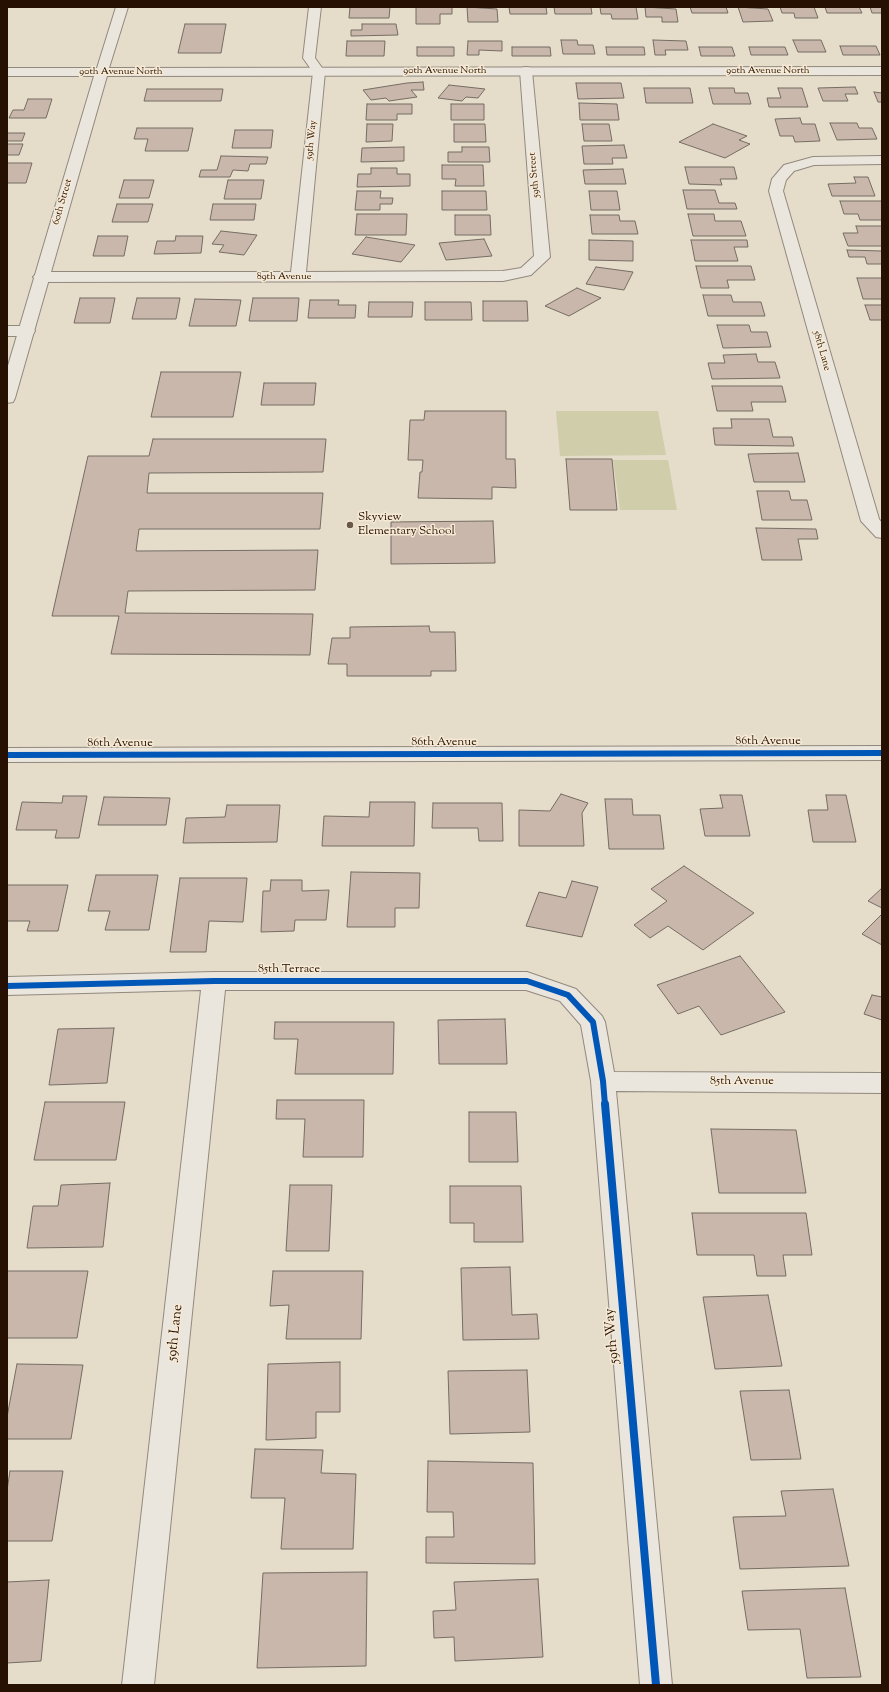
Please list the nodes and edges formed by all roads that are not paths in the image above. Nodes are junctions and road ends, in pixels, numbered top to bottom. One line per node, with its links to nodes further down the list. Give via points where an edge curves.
1 (122, 7): 6 (street, 60th Street)
2 (315, 7): 7 (street, via 309,58)
3 (526, 71): 4 (street, 90th Avenue North); 7 (street, 90th Avenue North); 9 (street, 59th Street, via 542,257)
4 (882, 71)
5 (7, 72): 6 (street, 90th Avenue North)
6 (102, 72): 7 (street, 90th Avenue North); 11 (street, 60th Street)
7 (319, 72): 10 (street, 59th Way)
8 (882, 160): 15 (street, 58th Lane, via 813,161 789,168 779,179 776,191 870,521)
9 (526, 272): 10 (street, 89th Avenue, via 504,276)
10 (298, 276): 11 (street, 89th Avenue)
11 (41, 277): 13 (street, 60th Street)
12 (7, 331): 13 (street)
13 (27, 331): 14 (street, 60th Street)
14 (7, 398)
15 (882, 533)
16 (882, 753): 17 (street, 86th Avenue)
17 (7, 755)
18 (214, 981): 19 (street, 85th Terrace); 20 (street, 85th Terrace, via 527,981); 23 (street, 59th Lane)
19 (7, 986)
20 (568, 994): 21 (street, 59th Way, via 593,1022)
21 (603, 1081): 22 (street, 85th Avenue); 24 (street, 59th Way)
22 (882, 1083)
23 (138, 1685)
24 (656, 1685)

